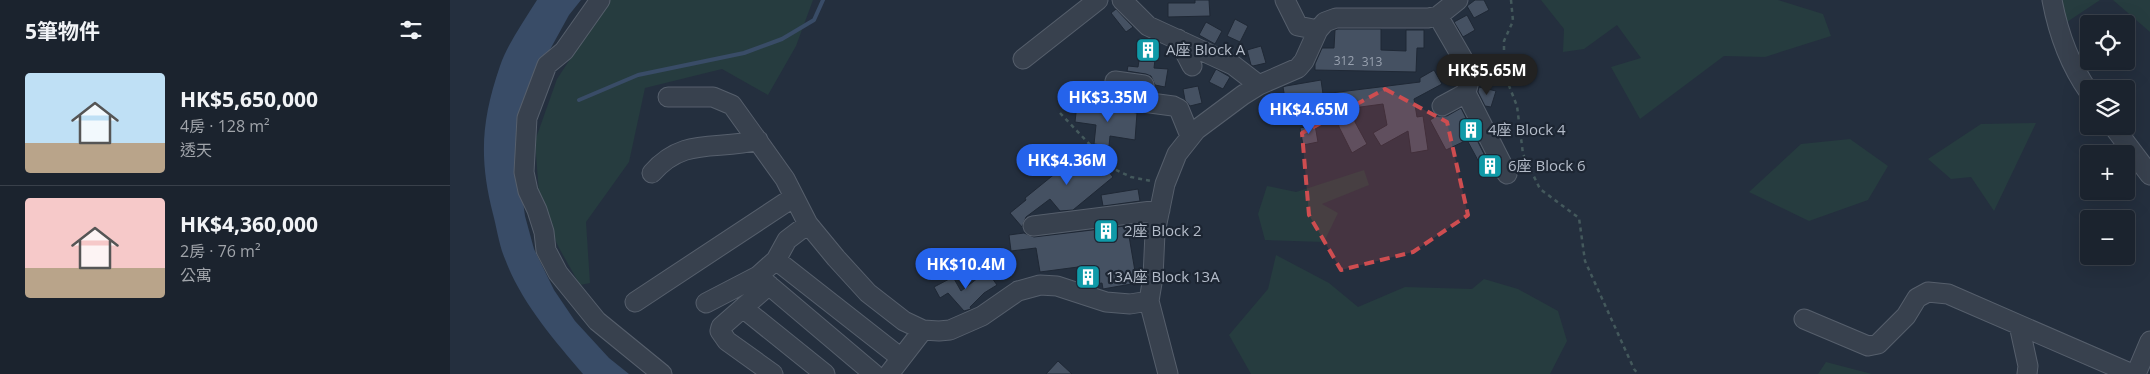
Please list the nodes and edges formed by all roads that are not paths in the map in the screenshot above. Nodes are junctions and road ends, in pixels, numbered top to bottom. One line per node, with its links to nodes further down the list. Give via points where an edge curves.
1 (600, 0): 39 (street, via 564,51 547,65 527,118 524,172 538,210 546,250 558,273 597,321)
2 (1098, 0): 10 (street)
3 (1122, 0): 9 (street, via 1148,26)
4 (1285, 0): 8 (street, via 1298,26)
5 (1458, 0): 7 (street)
6 (2052, 0): 12 (street, via 2063,43)
7 (1438, 16): 8 (street, via 1336,18); 15 (street, via 1471,73)
8 (1318, 30): 14 (street, via 1298,68)
9 (1178, 39): 11 (street); 14 (street, via 1233,65)
10 (1022, 59)
11 (1192, 66)
12 (2083, 80)
13 (1144, 85): 19 (street, via 1115,81 1113,98 1173,106 1179,109)
14 (1259, 85): 19 (street)
15 (1466, 93): 17 (street); 22 (street)
16 (668, 97): 20 (street, via 713,97 732,105)
17 (1442, 106)
18 (2120, 135): 23 (street)
19 (1190, 136): 25 (street, via 1177,154 1165,184)
20 (758, 140): 21 (street, via 683,151 664,160); 24 (street)
21 (652, 173)
22 (1507, 174)
23 (2150, 175)
24 (794, 197): 26 (street); 31 (street)
25 (1160, 210): 27 (street); 30 (street, via 1153,241 1153,277)
26 (808, 224): 28 (street, via 787,240); 36 (street, via 868,294 904,321)
27 (1033, 226)
28 (776, 260): 29 (street); 38 (street)
29 (763, 280): 32 (street); 33 (street); 42 (street)
30 (1148, 301): 36 (street, via 1130,304 1106,302 1057,286 1040,285 1018,291 982,316 950,330); 44 (street)
31 (635, 302)
32 (706, 303)
33 (743, 308): 40 (street, via 720,331 726,341); 41 (street)
34 (1804, 319): 35 (street, via 1868,346 1874,345 1902,320 1917,298 1936,292 1948,294)
35 (2020, 325): 45 (street); 46 (street)
36 (923, 330): 38 (street)
37 (2150, 341): 47 (street)
38 (901, 358): 43 (street)
39 (662, 374)
40 (773, 374)
41 (825, 374)
42 (874, 374)
43 (889, 374)
44 (1168, 374)
45 (2027, 374)
46 (2132, 374)
47 (2136, 374)

